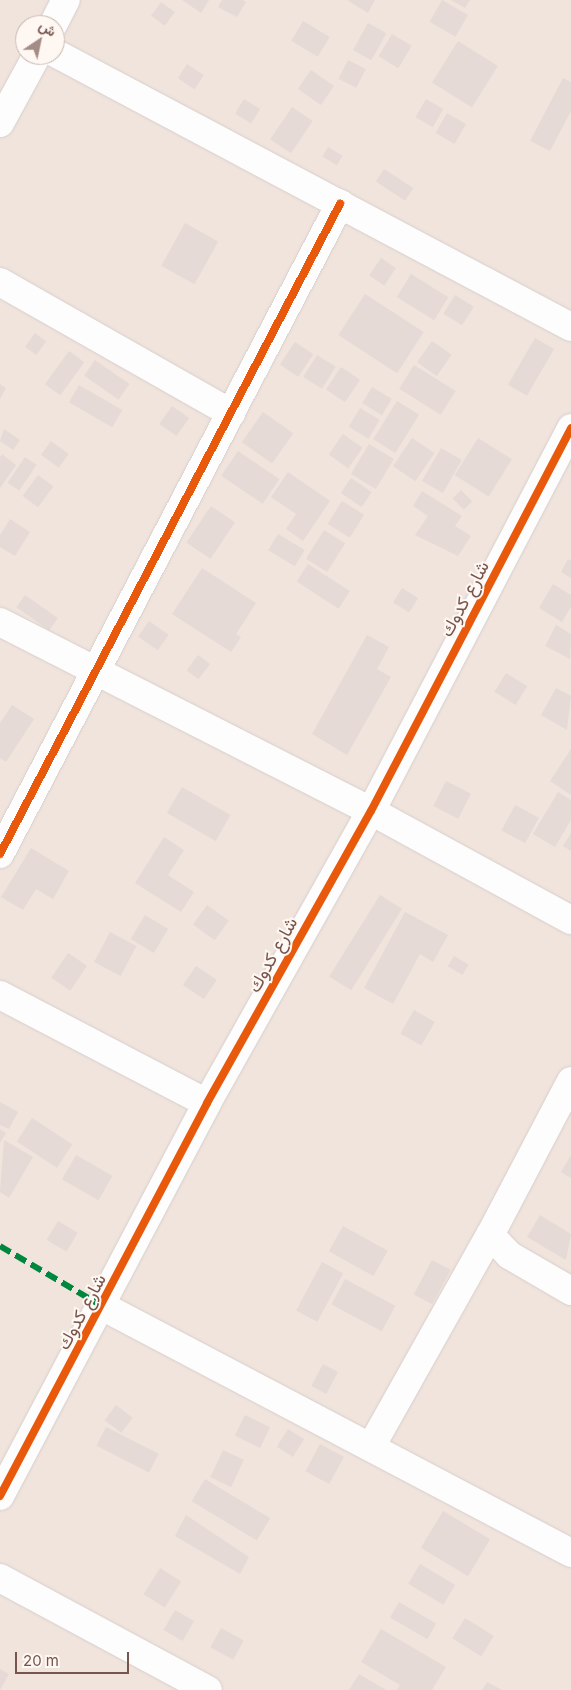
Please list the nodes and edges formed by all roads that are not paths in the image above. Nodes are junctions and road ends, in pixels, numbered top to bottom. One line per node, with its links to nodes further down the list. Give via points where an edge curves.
1 (66, 0): 2 (street)
2 (58, 15)
3 (65, 58): 6 (street)
4 (32, 65): 5 (street)
5 (0, 123)
6 (340, 204): 8 (street); 9 (street)
7 (0, 282): 9 (street)
8 (571, 326)
9 (231, 413): 12 (street)
10 (571, 428): 13 (street, شارع كدوك)
11 (0, 622): 12 (street)
12 (97, 671): 13 (street); 14 (street)
13 (371, 811): 15 (street); 18 (street, شارع كدوك)
14 (0, 854)
15 (571, 920)
16 (0, 995): 18 (street)
17 (571, 1081): 19 (street)
18 (207, 1103): 21 (street, شارع كدوك)
19 (490, 1235): 20 (street, via 509,1255); 22 (street)
20 (571, 1292)
21 (102, 1306): 22 (street); 23 (street, شارع كدوك)
22 (372, 1445): 24 (street)
23 (0, 1496)
24 (571, 1553)
25 (0, 1578): 26 (street)
26 (208, 1690)

